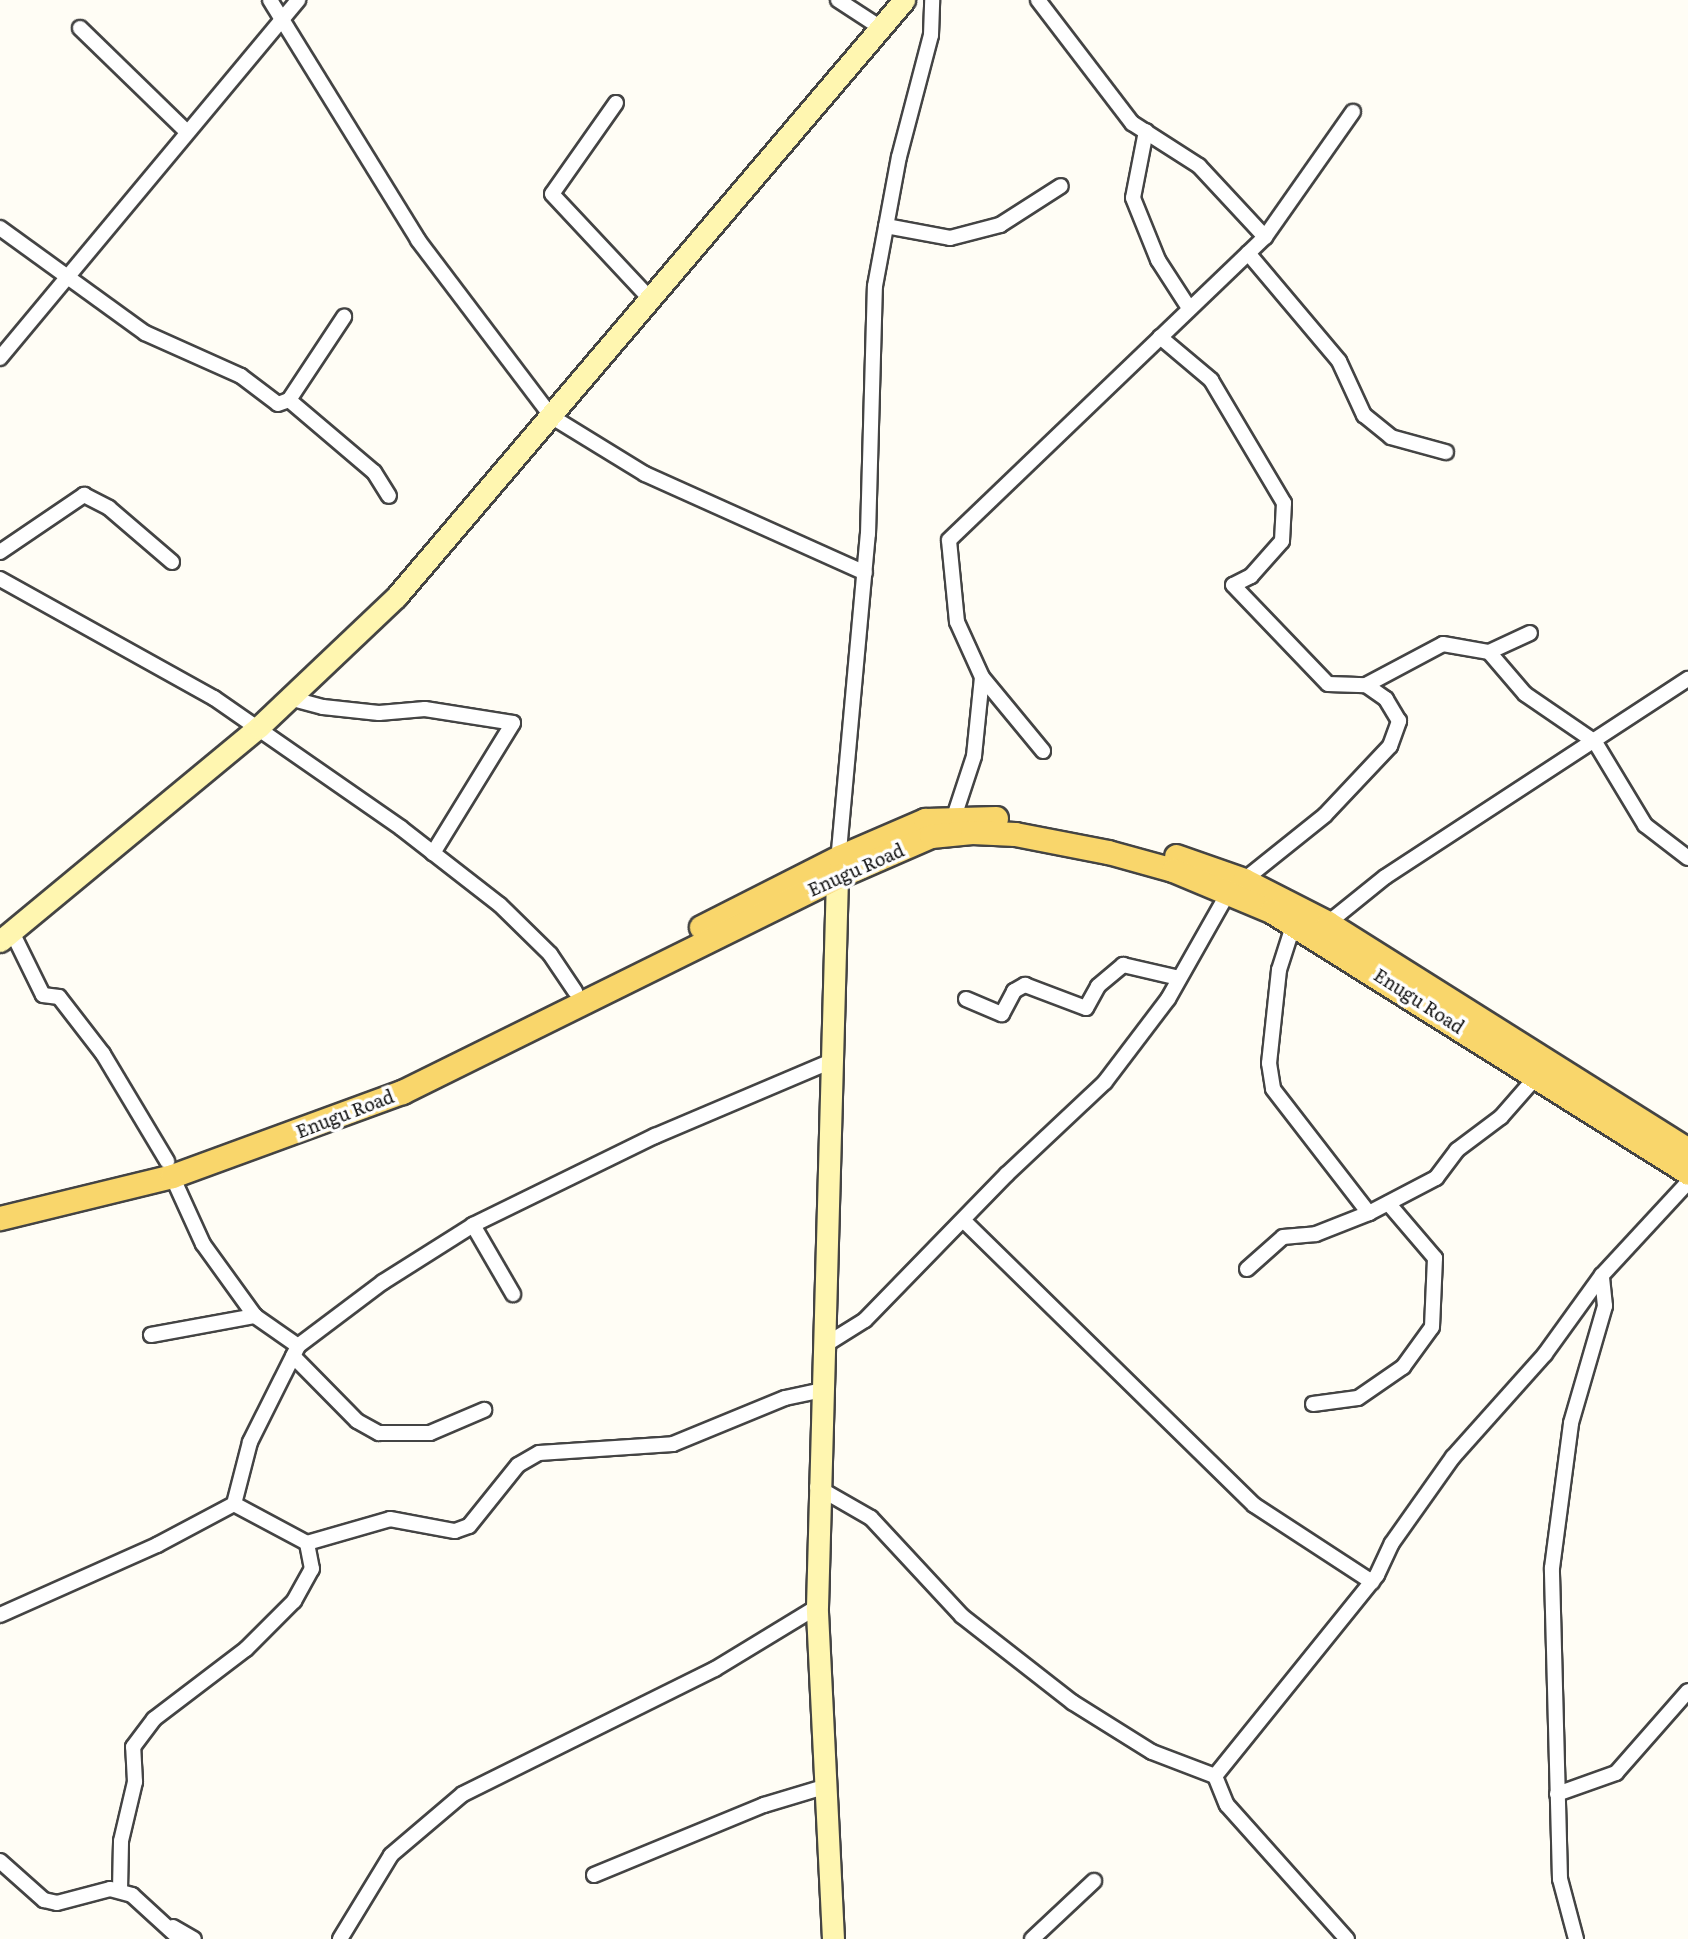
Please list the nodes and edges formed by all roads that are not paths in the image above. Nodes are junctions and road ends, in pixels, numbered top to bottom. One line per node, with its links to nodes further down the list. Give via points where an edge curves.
1 (270, 0): 8 (street)
2 (289, 0): 8 (street)
3 (298, 0): 8 (street)
4 (838, 0): 10 (street)
5 (904, 0): 10 (main road)
6 (932, 0): 16 (street, via 931,34)
7 (1038, 0): 14 (street, via 1132,123)
8 (281, 17): 13 (street); 27 (street, via 418,240)
9 (80, 28): 13 (street)
10 (881, 28): 21 (main road)
11 (616, 103): 21 (street, via 552,194)
12 (1353, 112): 18 (street)
13 (186, 131): 20 (street)
14 (1146, 131): 18 (street, via 1199,166); 22 (street, via 1133,198 1158,260)
15 (1061, 186): 16 (street, via 1000,225 950,238)
16 (886, 226): 32 (street, via 869,374)
17 (0, 228): 20 (street)
18 (1265, 237): 19 (street)
19 (1248, 253): 22 (street); 28 (street, via 1339,361 1364,415 1391,438)
20 (65, 279): 25 (street); 26 (street, via 145,333 241,376 278,404)
21 (652, 301): 27 (main road)
22 (1189, 308): 24 (street)
23 (344, 317): 26 (street)
24 (1160, 337): 36 (street, via 949,540 957,622); 38 (street, via 1211,380 1284,503 1282,541 1251,576 1233,585 1328,684)
25 (0, 359)
26 (289, 400): 29 (street, via 373,471)
27 (552, 417): 32 (street, via 645,474); 39 (main road, via 396,597)
28 (1446, 452)
29 (389, 496)
30 (0, 552): 31 (street, via 84,495 109,508)
31 (172, 562)
32 (865, 573): 46 (street)
33 (0, 579): 40 (street)
34 (1530, 633): 35 (street)
35 (1489, 652): 38 (street, via 1443,644); 41 (street, via 1525,694)
36 (982, 677): 42 (street); 43 (street, via 974,756)
37 (1688, 679): 41 (street)
38 (1366, 685): 47 (street, via 1386,699 1399,721 1390,746 1325,815)
39 (289, 698): 40 (main road); 44 (street, via 323,707 379,713 425,709 513,723)
40 (258, 727): 44 (street); 50 (main road)
41 (1595, 742): 45 (street, via 1645,825); 49 (street, via 1385,877)
42 (1043, 751)
43 (954, 817): 46 (main road, via 925,820); 47 (main road, via 1017,819 1085,831)
44 (433, 853): 52 (street, via 500,905 550,954)
45 (1688, 858)
46 (838, 867): 47 (main road, Enugu Road, via 931,836 972,832 1015,834 1108,852); 52 (main road); 54 (main road); 57 (main road, Enugu Road, via 402,1092)
47 (1236, 885): 48 (main road, Enugu Road); 49 (main road); 51 (street)
48 (1294, 922): 55 (main road, Enugu Road); 62 (street, via 1279,970 1269,1063 1273,1089)
49 (1328, 923): 56 (main road)
50 (5, 933): 57 (street, via 43,995 59,997 103,1054)
51 (1180, 978): 53 (street, via 1123,965 1098,986 1086,1009 1025,985 1014,991 1002,1014); 64 (street, via 1105,1082)
52 (575, 991): 57 (main road, via 400,1078)
53 (966, 999)
54 (832, 1061): 65 (street, via 655,1136); 71 (main road)
55 (1536, 1077): 58 (main road, Enugu Road); 61 (street, via 1501,1117 1457,1150 1436,1178)
56 (1684, 1142)
57 (169, 1169): 60 (main road); 63 (main road, Enugu Road); 69 (street, via 203,1244)
58 (1688, 1173)
59 (1688, 1182): 67 (street)
60 (0, 1203)
61 (1388, 1203): 62 (street); 74 (street, via 1436,1258 1432,1327 1403,1367 1358,1398)
62 (1369, 1213): 66 (street, via 1316,1234 1283,1237)
63 (0, 1218)
64 (963, 1220): 71 (street, via 865,1320); 79 (street, via 1254,1505)
65 (473, 1225): 68 (street); 72 (street, via 383,1282)
66 (1247, 1269)
67 (1602, 1275): 79 (street, via 1545,1354 1453,1457); 85 (street, via 1605,1306 1571,1423 1552,1568)
68 (513, 1294)
69 (255, 1316): 70 (street); 72 (street)
70 (151, 1335)
71 (825, 1345): 73 (main road)
72 (296, 1351): 75 (street, via 357,1421 379,1433 430,1433); 77 (street, via 250,1442)
73 (822, 1390): 76 (main road); 78 (street, via 785,1398 673,1444 539,1453 517,1465 469,1526 455,1531 390,1519)
74 (1313, 1404)
75 (484, 1410)
76 (817, 1487): 80 (main road); 83 (street, via 870,1518 962,1616 1072,1702 1152,1752)
77 (234, 1504): 78 (street); 81 (street, via 157,1545)
78 (307, 1543): 89 (street, via 312,1569 295,1601 246,1649 154,1719 133,1747 135,1782 121,1841)
79 (1372, 1582): 83 (street)
80 (817, 1607): 84 (main road); 93 (street, via 715,1669 463,1794 391,1855)
81 (0, 1615)
82 (1688, 1691): 85 (street, via 1616,1773)
83 (1215, 1776): 96 (street, via 1227,1805)
84 (827, 1786): 87 (street, via 764,1805); 94 (main road)
85 (1557, 1794): 97 (street, via 1560,1879)
86 (0, 1861): 89 (street, via 33,1894 57,1903)
87 (594, 1875)
88 (1094, 1881): 95 (street)
89 (120, 1890): 90 (street, via 146,1902)
90 (169, 1925): 91 (street); 92 (street)
91 (180, 1939)
92 (194, 1939)
93 (340, 1939)
94 (833, 1939)
95 (1032, 1939)
96 (1346, 1939)
97 (1577, 1939)

